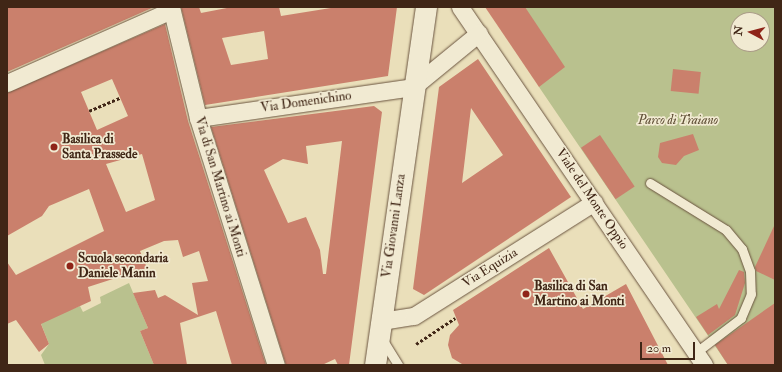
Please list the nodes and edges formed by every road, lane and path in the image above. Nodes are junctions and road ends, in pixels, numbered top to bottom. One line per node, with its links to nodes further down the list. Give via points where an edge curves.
1 (426, 7): 6 (street, Via Giovanni Lanza)
2 (460, 7): 4 (street, Viale del Monte Oppio)
3 (171, 9): 5 (street); 9 (street, Via di San Martino ai Monti)
4 (479, 34): 6 (street); 11 (street, Viale del Monte Oppio)
5 (7, 83)
6 (413, 87): 9 (street, Via Domenichino); 13 (street, Via Giovanni Lanza)
7 (120, 98): 8 (path)
8 (89, 111)
9 (198, 118): 16 (street, Via di San Martino ai Monti)
10 (650, 183): 15 (lane, via 726,230 742,249 750,271 751,294 740,318)
11 (594, 202): 13 (street, Via Equizia, via 414,316); 15 (street, Viale del Monte Oppio)
12 (455, 318): 14 (path)
13 (380, 328): 17 (street, Via Giovanni Lanza); 18 (lane)
14 (416, 344)
15 (700, 359)
16 (276, 365)
17 (375, 365)
18 (398, 365)

